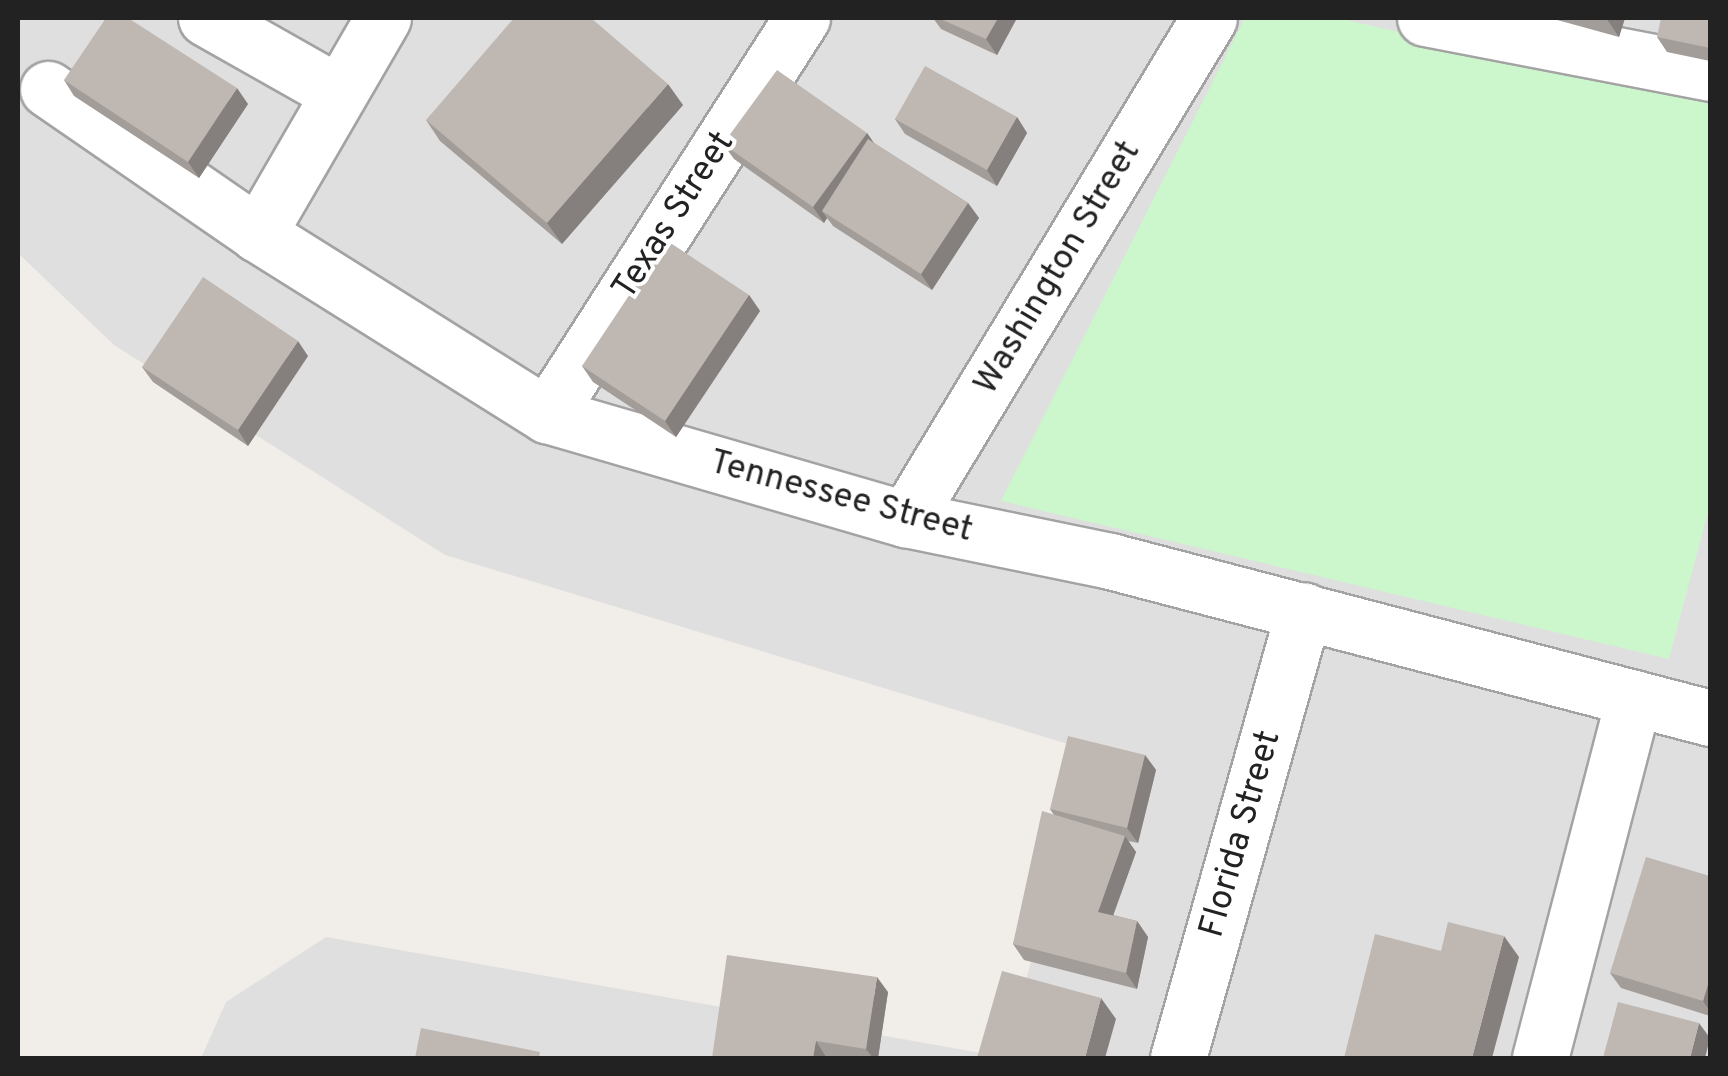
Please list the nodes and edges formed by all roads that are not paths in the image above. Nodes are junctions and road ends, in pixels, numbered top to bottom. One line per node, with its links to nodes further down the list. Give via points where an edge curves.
1 (206, 18): 9 (street)
2 (383, 18): 9 (street)
3 (802, 18): 11 (street, Texas Street)
4 (1210, 18): 12 (street, Washington Street)
5 (1425, 18): 6 (street)
6 (1663, 39): 7 (street)
7 (1710, 73)
8 (48, 89): 10 (street, Tennessee Street)
9 (337, 92): 10 (street)
10 (258, 234): 11 (street, Tennessee Street)
11 (547, 415): 12 (street, Tennessee Street)
12 (906, 519): 13 (street, Tennessee Street)
13 (1304, 610): 14 (street, Tennessee Street); 16 (street, Florida Street)
14 (1634, 698): 15 (street, Tennessee Street); 17 (street)
15 (1710, 718)
16 (1178, 1058)
17 (1540, 1058)

